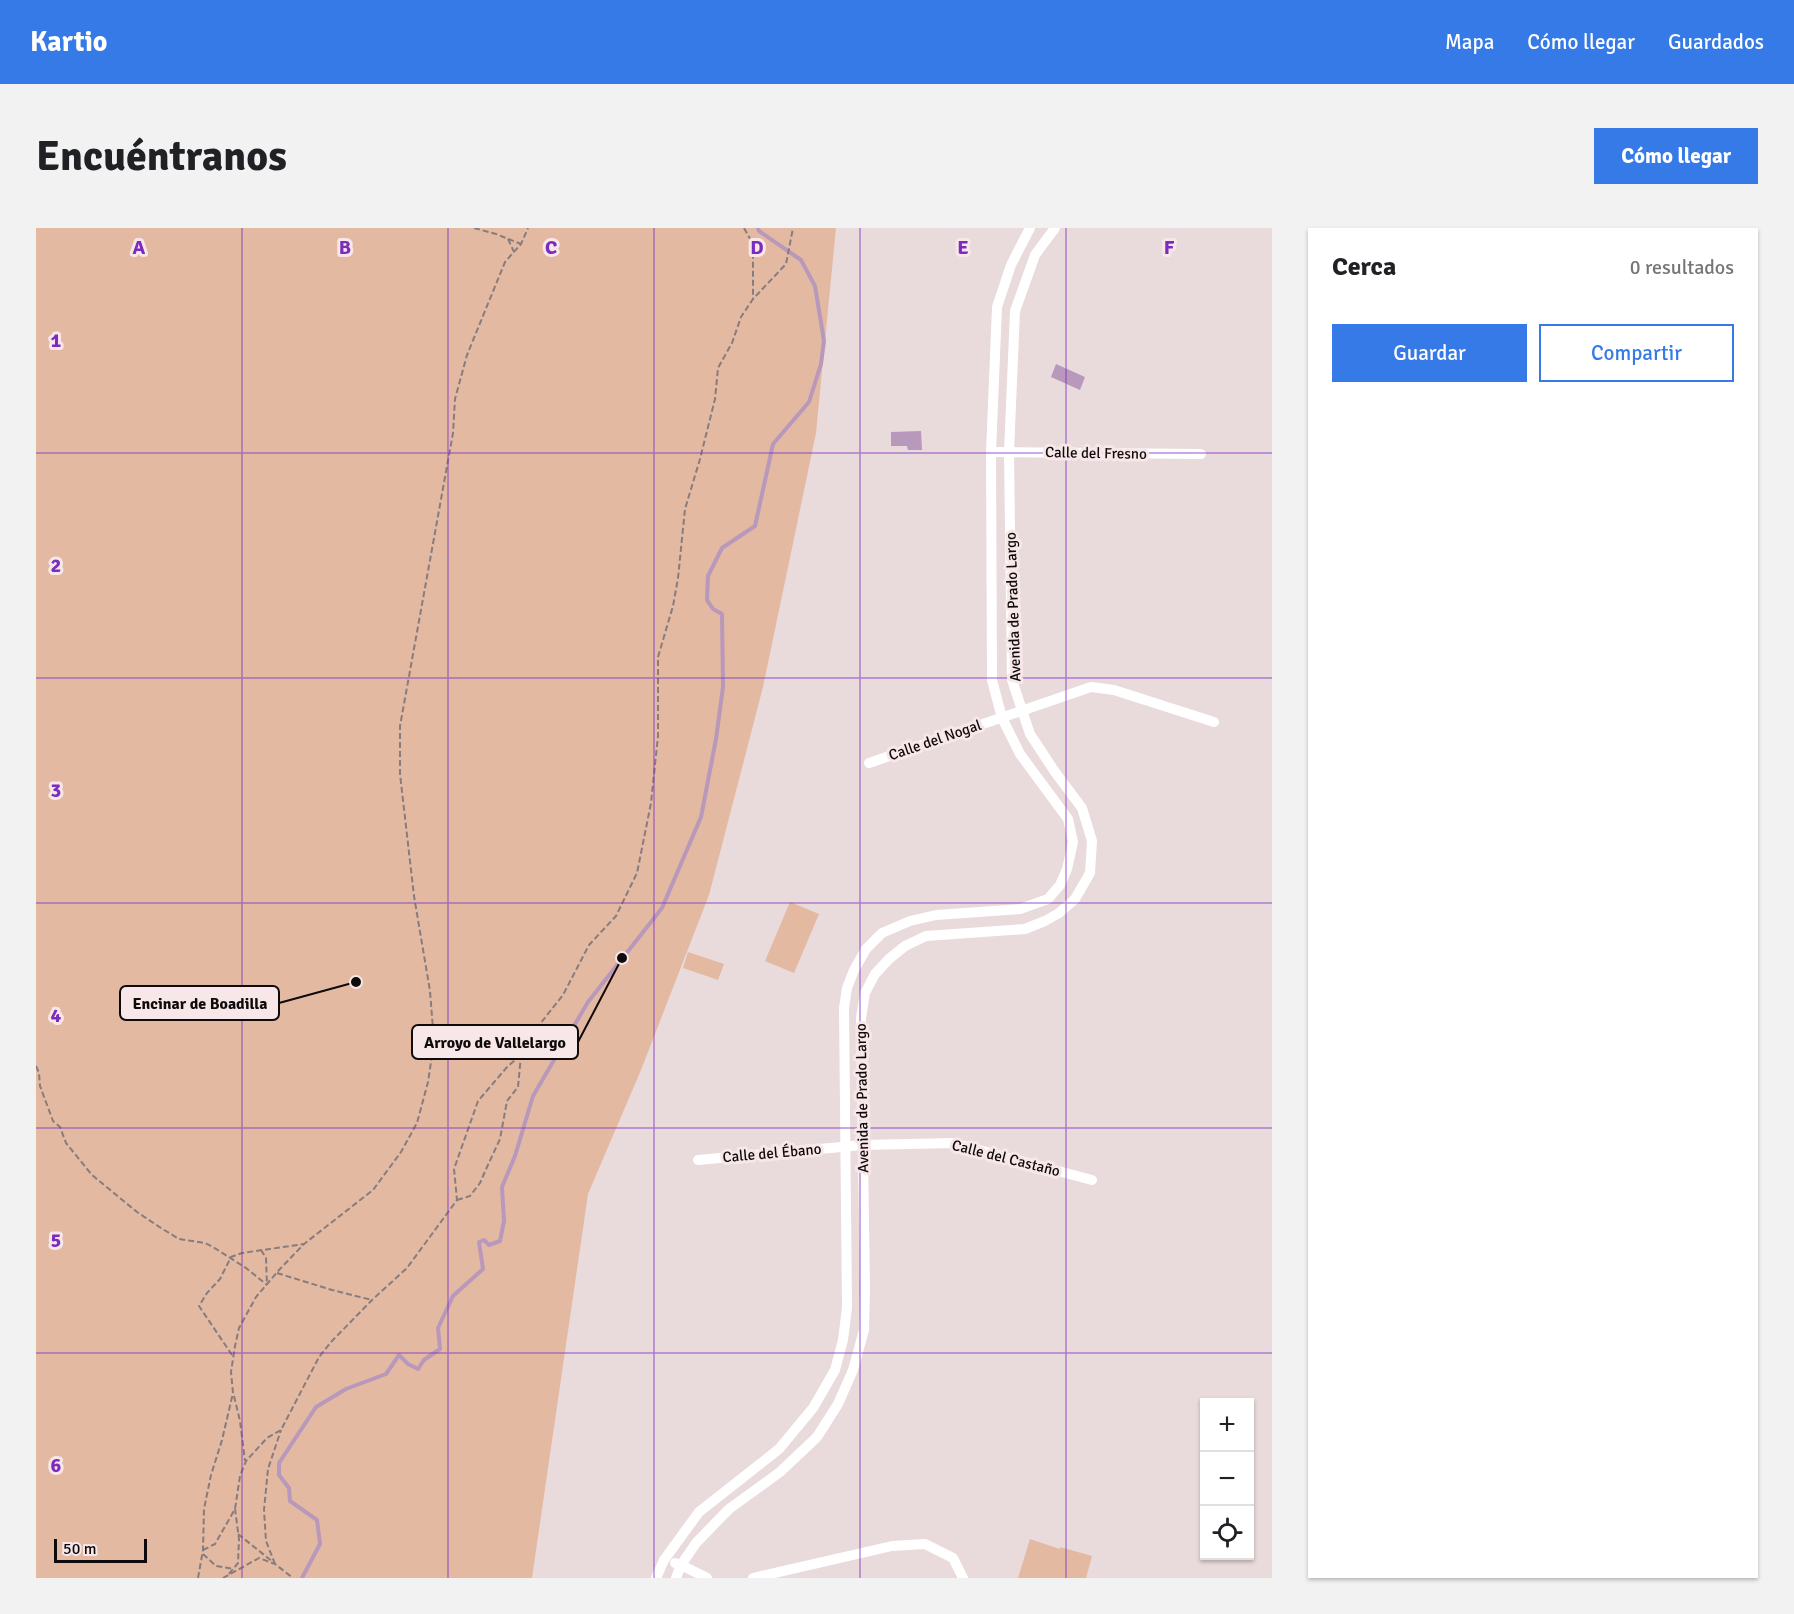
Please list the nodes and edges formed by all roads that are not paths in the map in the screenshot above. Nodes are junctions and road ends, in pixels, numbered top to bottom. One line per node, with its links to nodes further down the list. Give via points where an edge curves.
1 (1030, 228): 3 (street, Avenida de Prado Largo, via 1011,265 997,307)
2 (1055, 228): 4 (street, Avenida de Prado Largo, via 1035,255 1016,311)
3 (991, 452): 4 (street, Calle del Fresno); 7 (street, Avenida de Prado Largo, via 992,680)
4 (1009, 452): 5 (street, Calle del Fresno); 6 (street, Avenida de Prado Largo, via 1012,680)
5 (1201, 454)
6 (1022, 710): 7 (street, Calle del Nogal); 8 (street, Calle del Nogal, via 1091,687 1114,690); 10 (street, Avenida de Prado Largo, via 1030,734 1082,808 1092,842 1090,873 1075,899 1045,921 1025,929 926,936 904,946 875,974 861,1018)
7 (1002, 718): 9 (street, Calle del Nogal); 11 (street, Avenida de Prado Largo, via 1020,754 1068,819 1073,842 1067,869 1048,899 1020,909 936,915 910,921 882,933 866,949 847,988 844,1008)
8 (1214, 722)
9 (869, 763)
10 (863, 1145): 11 (street, Calle del Castaño); 13 (street, Calle del Castaño, via 953,1143); 15 (street, Avenida de Prado Largo, via 864,1330 853,1370 817,1437 780,1472 729,1509)
11 (847, 1146): 12 (street, Calle del Ébano); 14 (street, Avenida de Prado Largo, via 847,1307 835,1370 813,1408 779,1449 699,1512)
12 (698, 1160)
13 (1092, 1179)
14 (664, 1560): 15 (street); 16 (street, Avenida de Prado Largo)
15 (681, 1564): 17 (street, Avenida de Prado Largo); 18 (street)
16 (656, 1578)
17 (676, 1578)
18 (707, 1578)
19 (753, 1578): 20 (street, via 892,1546 925,1544 953,1558)
20 (963, 1578)

